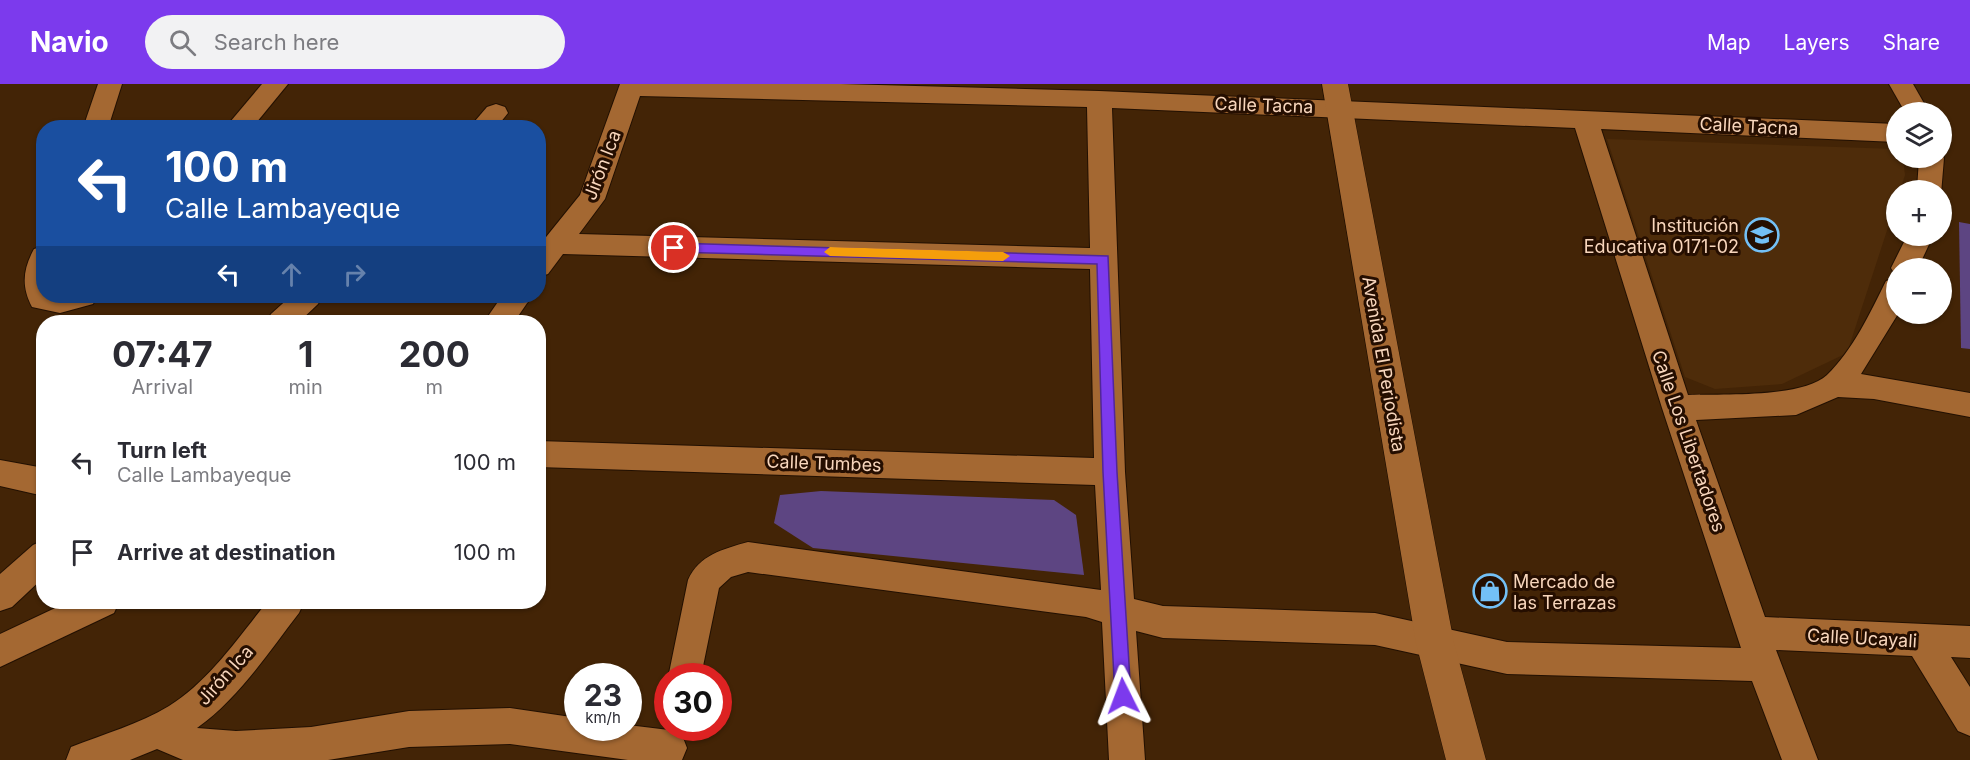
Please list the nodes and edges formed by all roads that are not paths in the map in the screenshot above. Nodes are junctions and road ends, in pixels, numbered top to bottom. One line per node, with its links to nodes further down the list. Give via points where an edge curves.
1 (110, 84): 9 (street)
2 (276, 84): 10 (street)
3 (1901, 84): 7 (street)
4 (631, 85): 6 (street, Calle Tacna); 12 (street, Jirón Ica, via 592,199)
5 (1337, 96): 6 (street, Calle Tacna); 8 (street, Calle Tacna); 35 (street, Avenida El Periodista)
6 (1099, 99): 14 (street)
7 (1911, 102)
8 (1585, 119): 11 (street, Calle Tacna); 22 (street, Calle Los Libertadores)
9 (98, 120)
10 (244, 120)
11 (1886, 133)
12 (555, 244): 13 (street, Jirón Ica); 14 (street)
13 (546, 256)
14 (1103, 259): 24 (street)
15 (301, 303): 18 (street)
16 (513, 303): 19 (street)
17 (1886, 310): 20 (street, via 1857,360)
18 (288, 315)
19 (503, 315)
20 (1836, 385): 21 (street, via 1874,387); 22 (street, via 1796,403)
21 (1970, 405)
22 (1677, 408): 32 (street, Calle Los Libertadores)
23 (546, 454): 24 (street, Calle Tumbes)
24 (1110, 472): 31 (street)
25 (0, 473): 26 (street)
26 (36, 480)
27 (36, 562): 28 (street)
28 (0, 596)
29 (87, 609): 36 (street)
30 (281, 609): 40 (street, Jirón Ica, via 221,685 192,712)
31 (1119, 611): 35 (street, via 1163,622 1375,629); 37 (street, via 1086,602 748,557 721,565 704,580); 43 (street)
32 (1754, 633): 33 (street, Calle Ucayali); 38 (street, Calle Los Libertadores)
33 (1921, 640): 34 (street, Calle Ucayali); 39 (street)
34 (1970, 642)
35 (1435, 643): 38 (street, via 1507,658); 44 (street, Avenida El Periodista)
36 (0, 651)
37 (687, 663)
38 (1763, 665): 45 (street, Calle Los Libertadores)
39 (1970, 719)
40 (155, 730): 41 (street, via 190,745 236,749 311,745 409,729 510,726); 42 (street, Jirón Ica)
41 (669, 745)
42 (84, 760)
43 (1127, 760)
44 (1466, 760)
45 (1800, 760)

